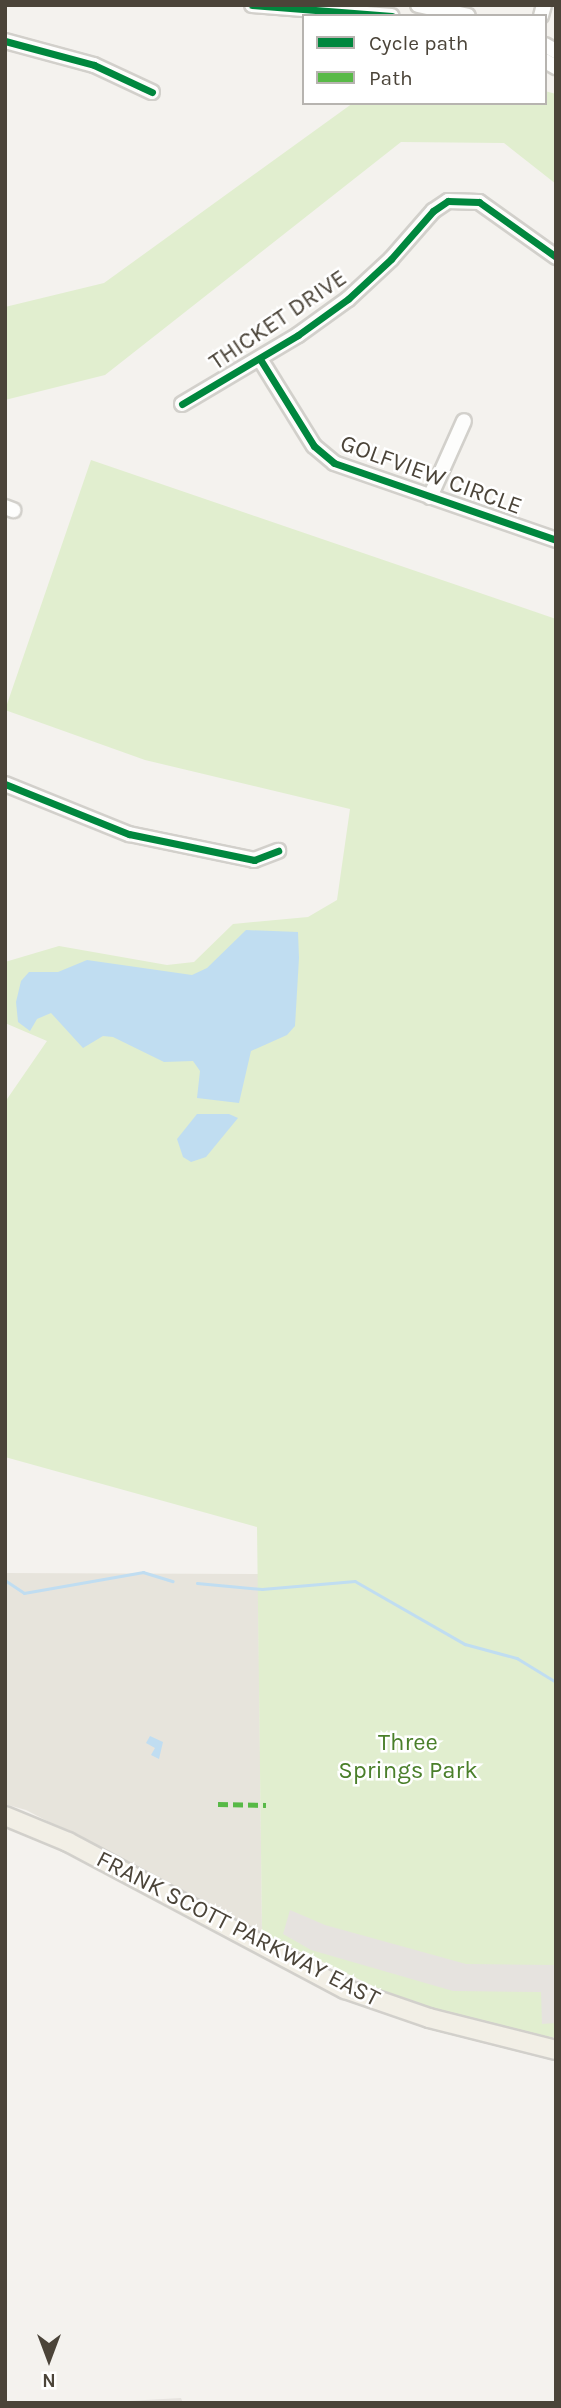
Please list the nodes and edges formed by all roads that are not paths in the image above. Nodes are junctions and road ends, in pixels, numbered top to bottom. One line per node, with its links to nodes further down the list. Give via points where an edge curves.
1 (252, 5): 3 (street)
2 (418, 5): 4 (street)
3 (367, 14)
4 (459, 14)
5 (5, 41): 6 (street, via 94,65)
6 (152, 92)
7 (556, 257): 8 (street, THICKET DRIVE, via 479,202 449,201 433,211 348,299)
8 (260, 359): 9 (street, THICKET DRIVE); 11 (street, GOLFVIEW CIRCLE, via 323,456 347,470)
9 (182, 404)
10 (464, 421): 11 (street)
11 (430, 497): 12 (street, GOLFVIEW CIRCLE)
12 (556, 540)
13 (5, 784): 14 (street, via 129,834 254,860)
14 (278, 851)
15 (5, 1816): 16 (main road, FRANK SCOTT PARKWAY EAST, via 68,1842 345,1989 419,2015)
16 (556, 2050)

